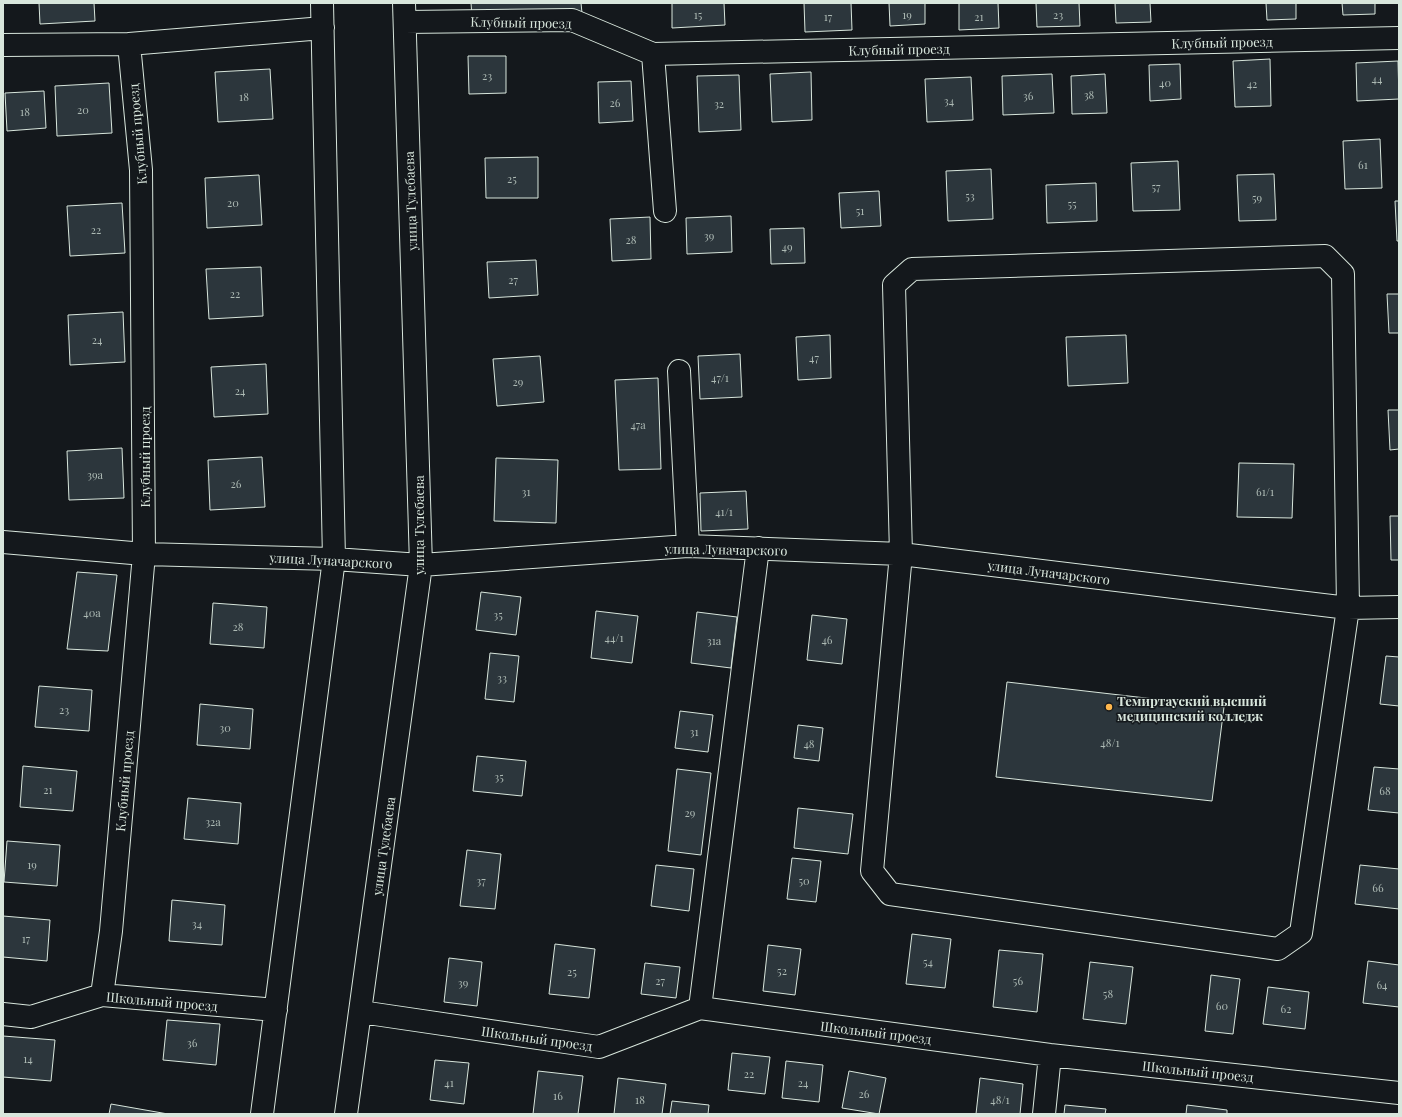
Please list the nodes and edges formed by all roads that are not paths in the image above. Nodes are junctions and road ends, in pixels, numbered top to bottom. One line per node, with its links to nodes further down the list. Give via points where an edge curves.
1 (322, 3): 3 (street)
2 (405, 12): 7 (street, Клубный проезд, via 572,20); 16 (street, улица Тулебаева)
3 (323, 28): 5 (street); 15 (street)
4 (1399, 38): 7 (street, Клубный проезд)
5 (129, 44): 6 (street); 13 (street, Клубный проезд, via 142,170)
6 (3, 45)
7 (653, 54): 8 (street)
8 (665, 211)
9 (679, 371): 11 (street)
10 (3, 542): 13 (street, улица Луначарского)
11 (688, 546): 12 (street, улица Луначарского); 16 (street, улица Луначарского)
12 (758, 548): 14 (street, улица Луначарского); 20 (street)
13 (144, 554): 15 (street, улица Луначарского); 19 (street, Клубный проезд, via 111,931)
14 (901, 554): 18 (street, улица Луначарского); 18 (street, via 894,285 912,269 1325,256 1343,274); 18 (street, via 872,871 890,894 1278,949 1301,933)
15 (334, 559): 16 (street, улица Луначарского); 21 (street)
16 (421, 565): 22 (street, улица Тулебаева)
17 (1399, 607): 18 (street, улица Луначарского)
18 (1348, 608)
19 (102, 995): 21 (street, Школьный проезд); 23 (street, Школьный проезд, via 31,1017)
20 (700, 1008): 22 (street, Школьный проезд, via 599,1047); 24 (street, Школьный проезд)
21 (276, 1010): 26 (street)
22 (361, 1012): 27 (street, улица Тулебаева)
23 (3, 1014)
24 (1050, 1054): 25 (street, Школьный проезд); 28 (street)
25 (1399, 1093)
26 (262, 1114)
27 (346, 1114)
28 (1044, 1114)

